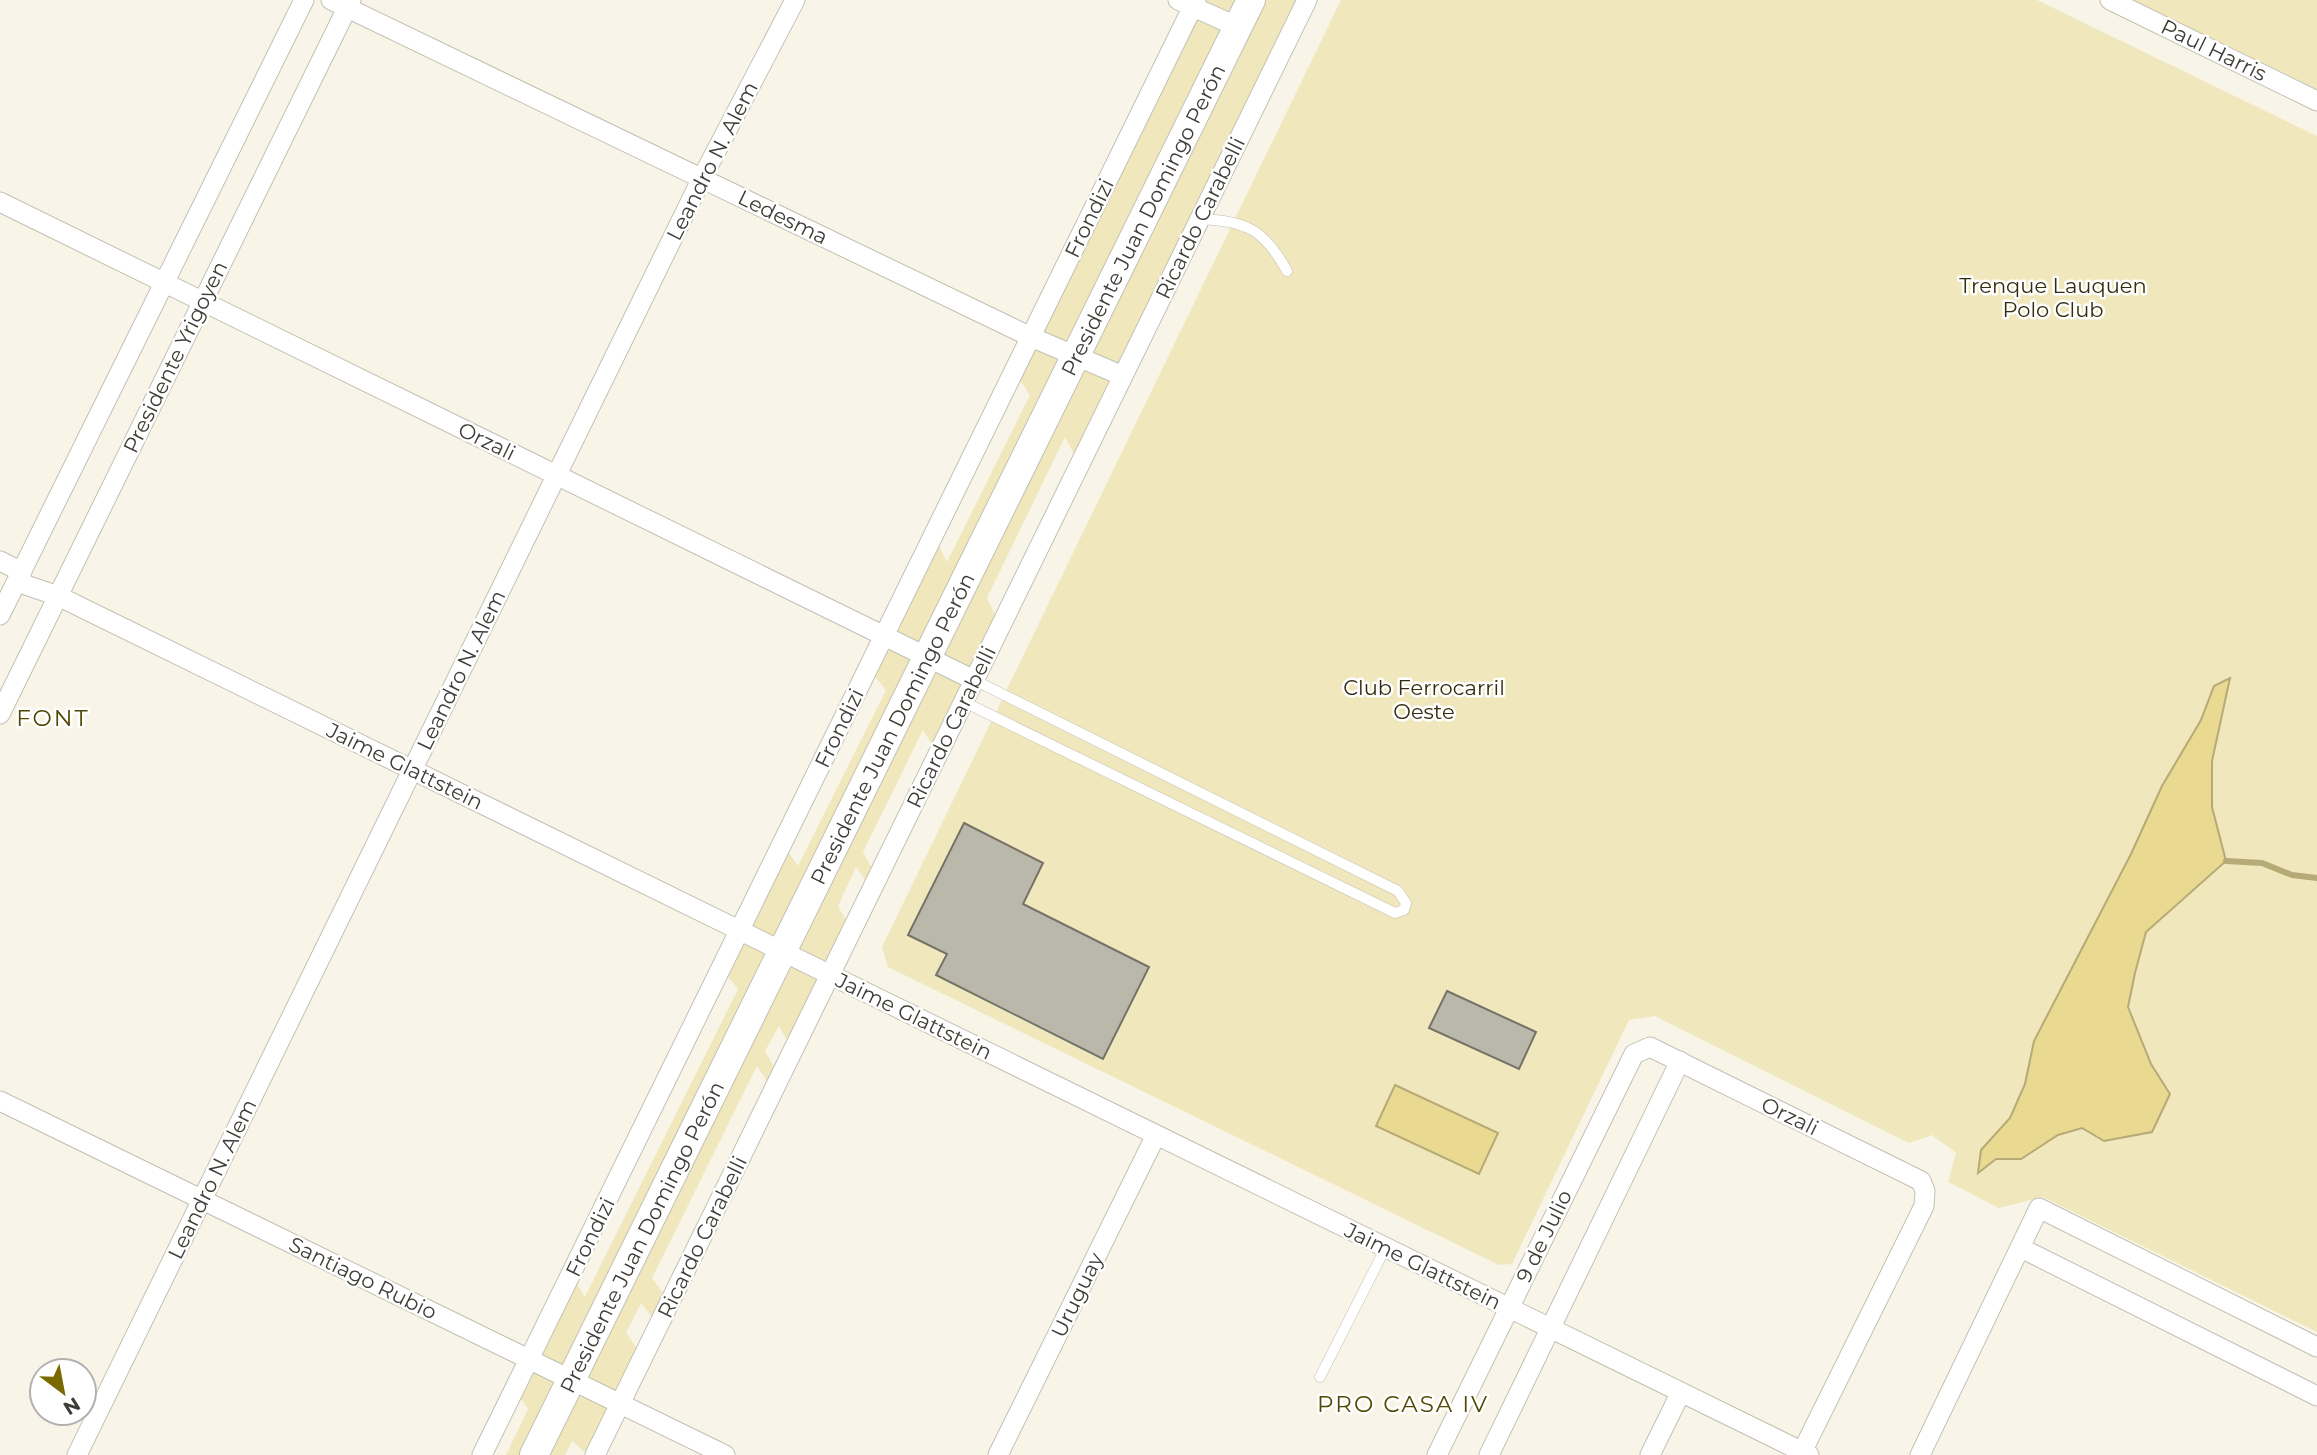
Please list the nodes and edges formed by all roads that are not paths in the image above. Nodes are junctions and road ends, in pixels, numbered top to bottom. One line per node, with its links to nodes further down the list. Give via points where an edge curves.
1 (304, 0): 14 (street, Presidente Yrigoyen)
2 (795, 0): 10 (street, Leandro N. Alem)
3 (1251, 0): 8 (main road, Presidente Juan Domingo Perón)
4 (1307, 0): 12 (street, Ricardo Carabelli)
5 (2110, 0): 9 (street, Paul Harris)
6 (343, 2): 10 (street, Ledesma); 15 (street, Presidente Yrigoyen)
7 (1189, 2): 8 (street); 16 (street, Frondizi)
8 (1238, 27): 17 (main road, Presidente Juan Domingo Perón)
9 (2317, 101)
10 (702, 178): 16 (street, Ledesma); 19 (street, Leandro N. Alem)
11 (0, 202): 14 (street, Orzali)
12 (1200, 219): 13 (lane, via 1253,227); 18 (street, Ricardo Carabelli)
13 (1287, 271)
14 (164, 283): 15 (street, Orzali); 21 (street, Presidente Yrigoyen)
15 (203, 302): 19 (street, Orzali); 22 (street, Presidente Yrigoyen)
16 (1031, 337): 17 (street, Ledesma); 24 (street, Frondizi)
17 (1076, 356): 18 (street, Ledesma); 25 (main road, Presidente Juan Domingo Perón)
18 (1123, 376): 26 (street, Ricardo Carabelli)
19 (556, 475): 24 (street, Orzali); 29 (street, Leandro N. Alem)
20 (0, 561): 21 (street, Jaime Glattstein)
21 (19, 577): 22 (street, Jaime Glattstein); 23 (street, Presidente Yrigoyen)
22 (58, 596): 28 (street, Presidente Yrigoyen); 29 (street, Jaime Glattstein)
23 (1, 613)
24 (884, 636): 25 (street, Orzali); 30 (street, Frondizi)
25 (927, 657): 26 (street, Orzali); 31 (main road, Presidente Juan Domingo Perón)
26 (974, 680): 27 (street, Ricardo Carabelli); 27 (lane, via 1398,891 1406,904 1404,910 1395,913)
27 (964, 702): 32 (street, Ricardo Carabelli)
28 (0, 714)
29 (412, 770): 30 (street, Jaime Glattstein); 37 (street, Leandro N. Alem)
30 (740, 930): 31 (street, Jaime Glattstein); 43 (street, Frondizi)
31 (782, 951): 32 (street, Jaime Glattstein); 45 (main road, Presidente Juan Domingo Perón)
32 (830, 975): 36 (street, Jaime Glattstein); 48 (street, Ricardo Carabelli)
33 (1634, 1054): 34 (street, Orzali, via 1650,1047); 40 (street, 9 de Julio)
34 (1680, 1061): 41 (street); 49 (street, Orzali, via 1921,1181 1925,1191 1924,1206)
35 (0, 1101): 37 (street, Santiago Rubio)
36 (1156, 1135): 38 (street, Jaime Glattstein); 55 (street, Uruguay)
37 (202, 1199): 43 (street, Santiago Rubio); 50 (street, Leandro N. Alem)
38 (1385, 1247): 40 (street, Jaime Glattstein); 44 (lane)
39 (2021, 1248): 42 (street, via 2039,1208); 47 (street); 59 (street)
40 (1509, 1308): 41 (street, Jaime Glattstein); 56 (street, 9 de Julio)
41 (1551, 1328): 46 (street, Jaime Glattstein); 57 (street)
42 (2317, 1347)
43 (530, 1359): 45 (street, Santiago Rubio); 51 (street, Frondizi)
44 (1320, 1377)
45 (571, 1379): 48 (street, Santiago Rubio); 52 (main road, Presidente Juan Domingo Perón)
46 (1681, 1392): 49 (street, Jaime Glattstein); 58 (street)
47 (2317, 1396)
48 (620, 1404): 53 (street, Ricardo Carabelli); 54 (street, Santiago Rubio)
49 (1805, 1453)
50 (77, 1455)
51 (482, 1455)
52 (534, 1455)
53 (595, 1455)
54 (726, 1455)
55 (998, 1455)
56 (1437, 1455)
57 (1489, 1455)
58 (1650, 1455)
59 (1920, 1455)

